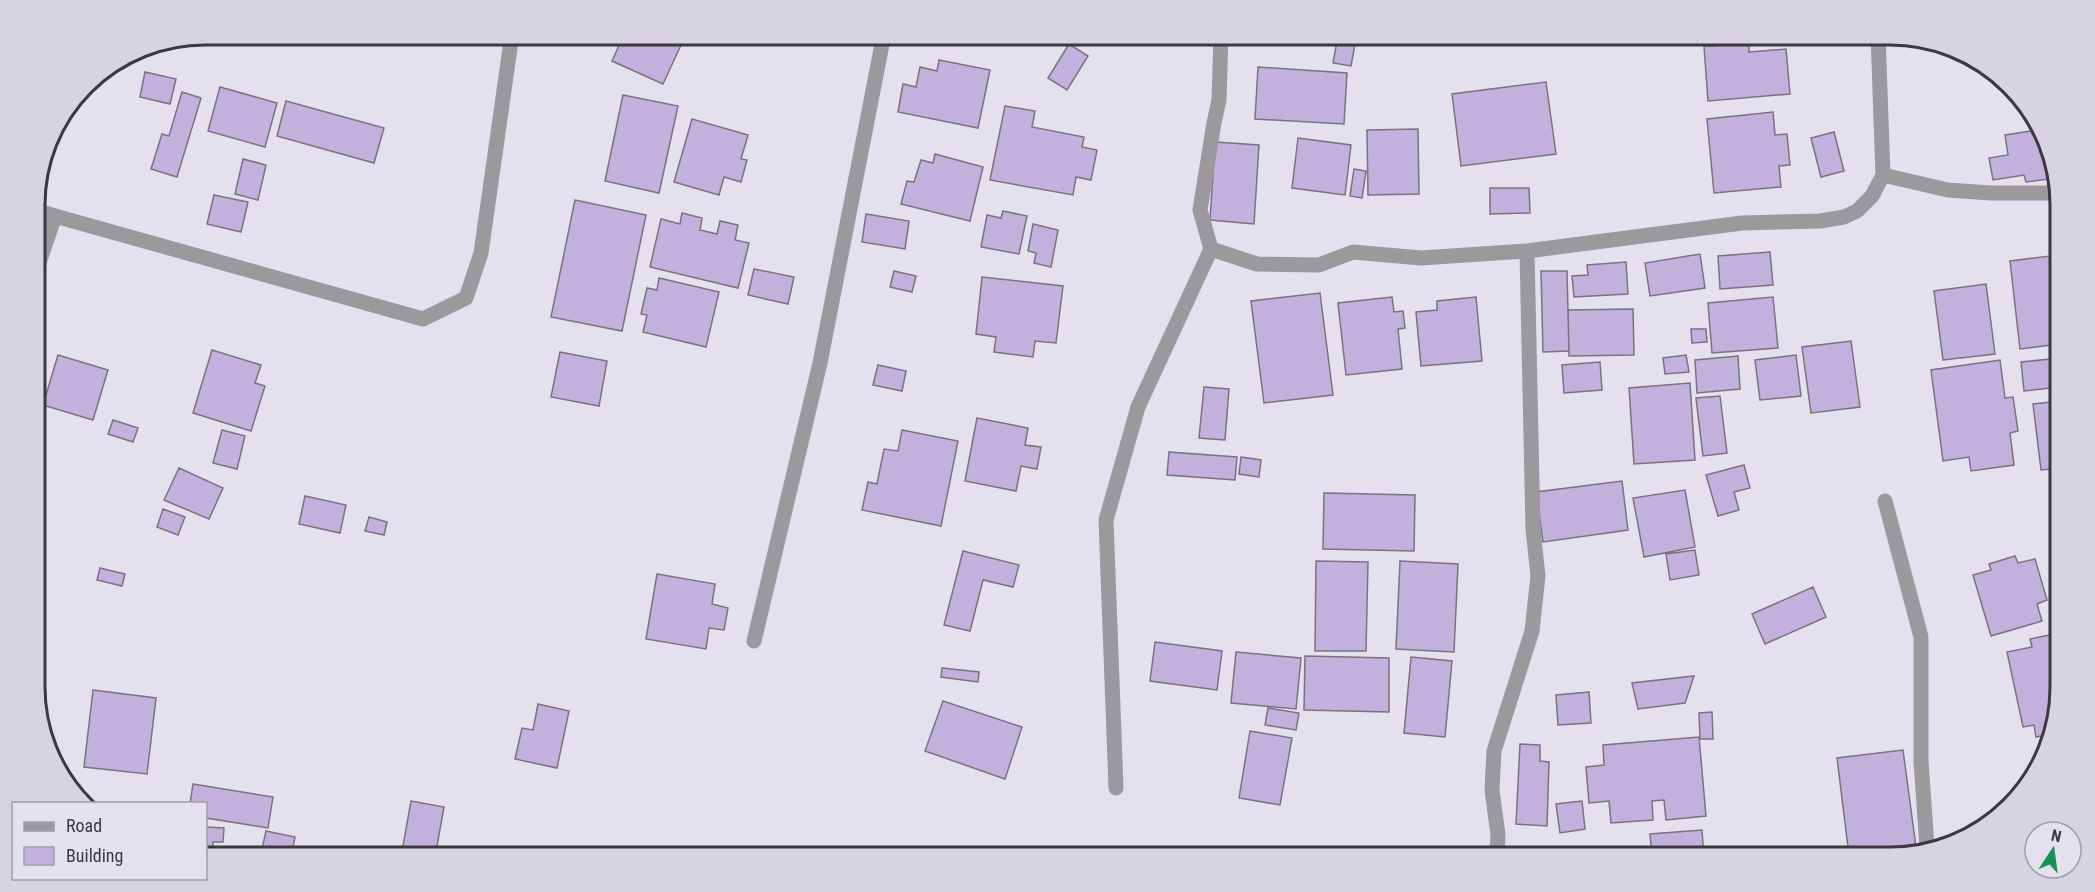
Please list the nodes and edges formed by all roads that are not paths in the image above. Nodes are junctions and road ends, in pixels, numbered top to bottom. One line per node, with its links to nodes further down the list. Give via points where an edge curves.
1 (510, 45): 8 (street, via 481,253 466,298 423,319)
2 (882, 45): 13 (street, via 820,363)
3 (1221, 45): 10 (street, via 1220,100 1200,210)
4 (1878, 45): 5 (street)
5 (1883, 175): 6 (street, via 1948,190); 11 (street, via 1872,196 1857,212 1844,217 1742,223)
6 (2049, 193)
7 (45, 213): 8 (street)
8 (55, 216): 9 (street)
9 (45, 245)
10 (1211, 249): 11 (street, via 1257,264 1319,265 1353,252 1421,258); 14 (street, via 1138,407 1106,520)
11 (1527, 250): 16 (street, via 1533,529 1538,576 1532,631 1494,751 1492,790)
12 (1885, 501): 15 (street, via 1921,637)
13 (754, 642)
14 (1116, 788)
15 (1926, 843)
16 (1497, 847)

